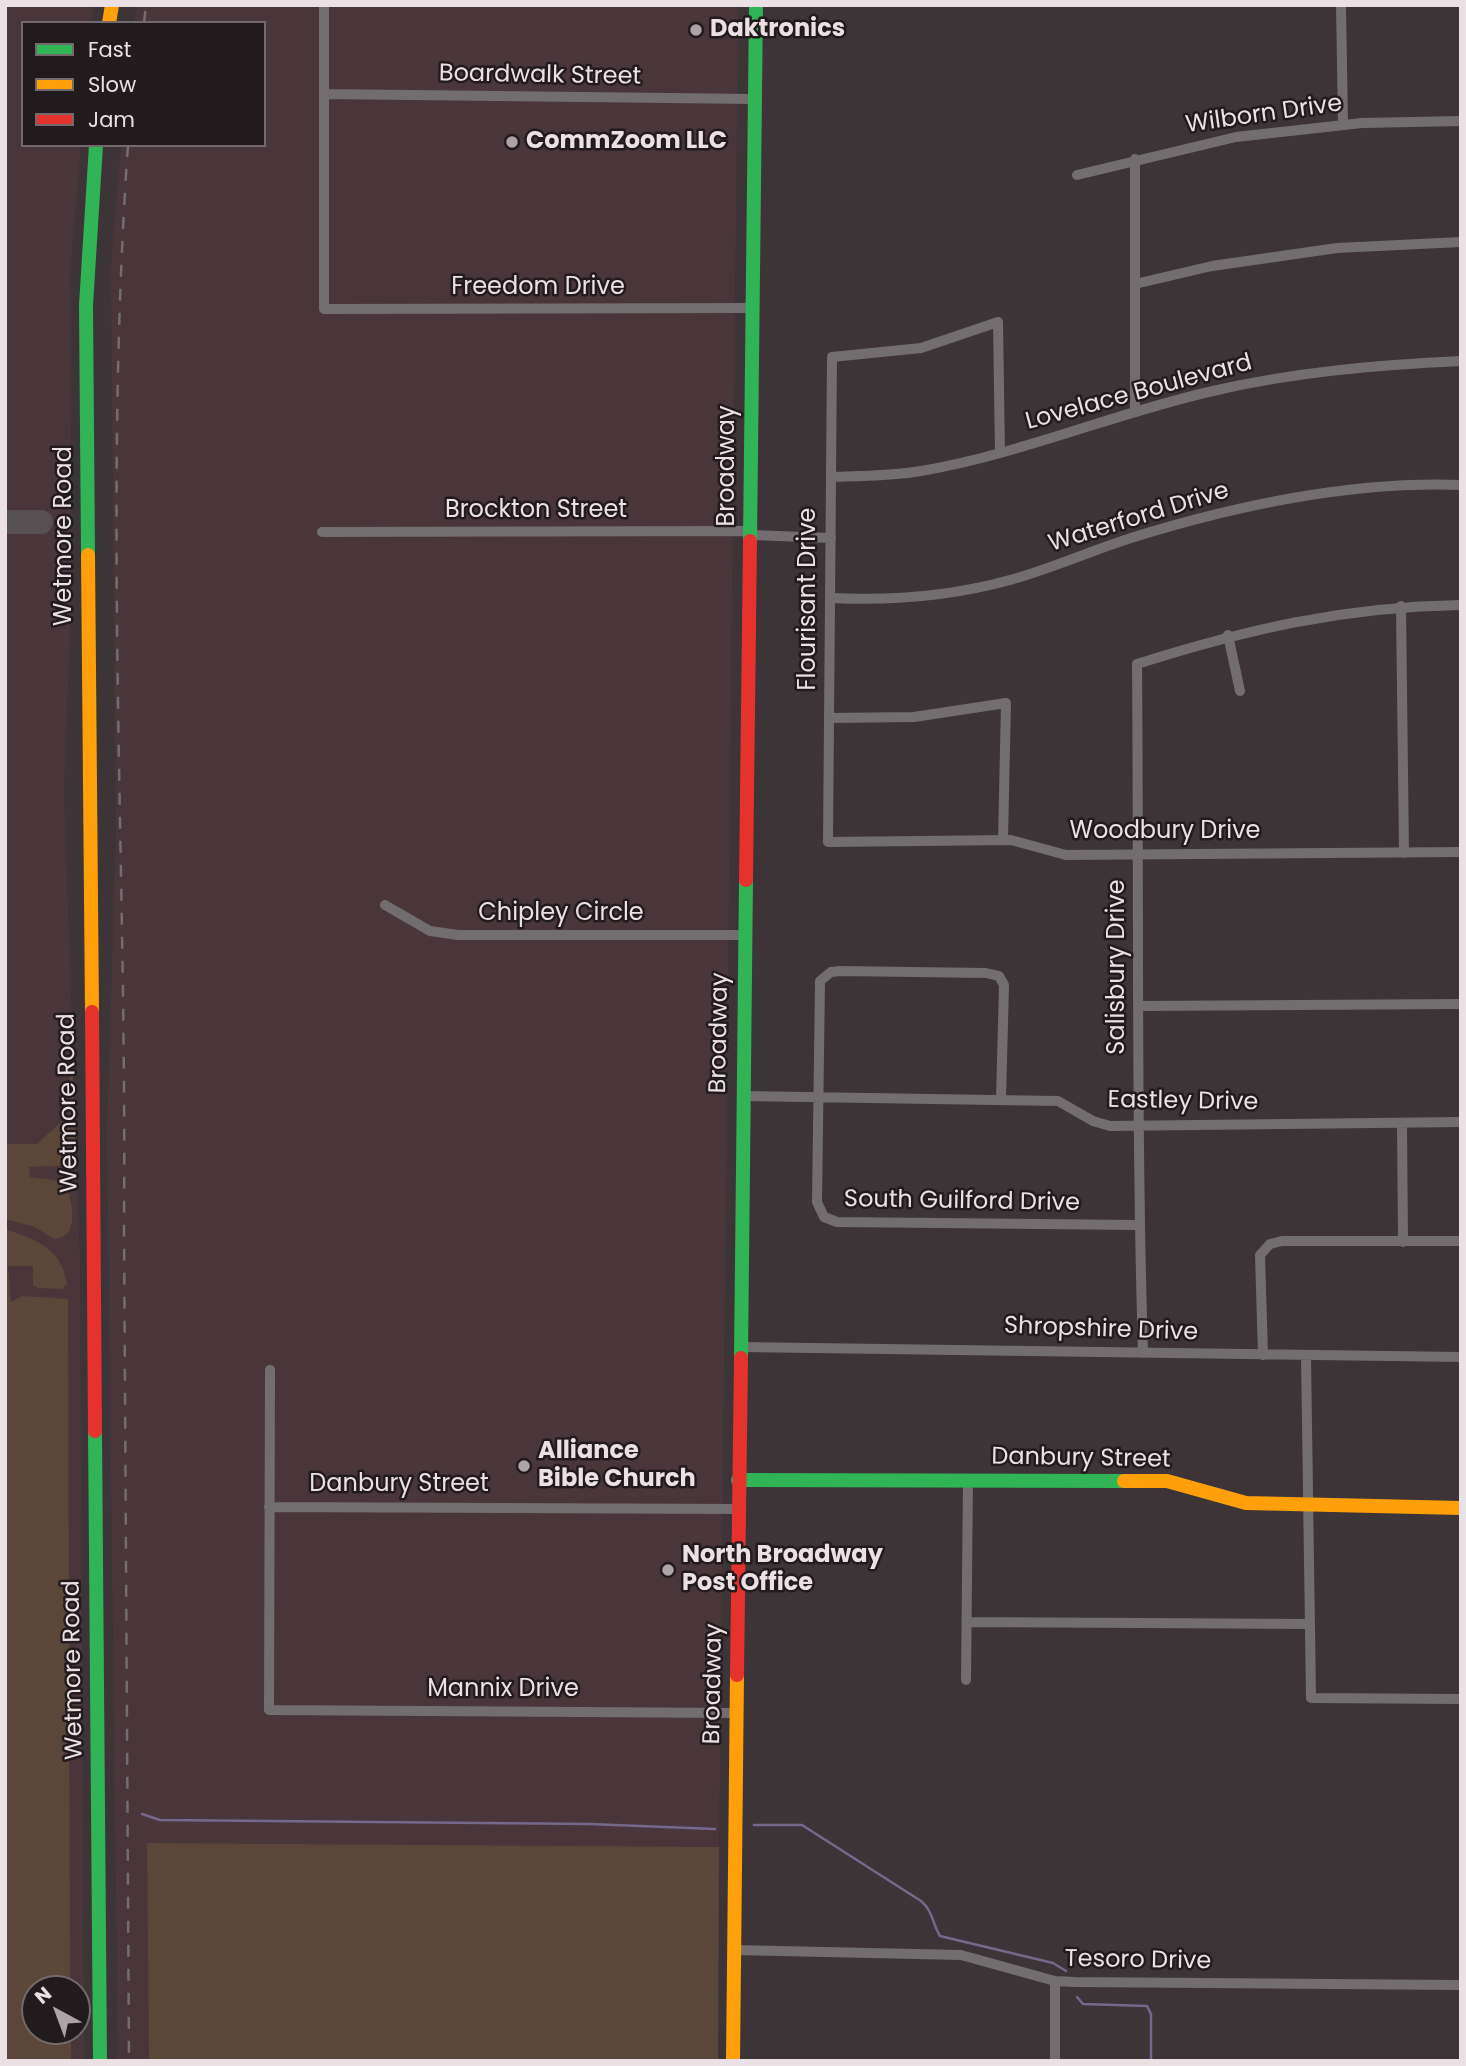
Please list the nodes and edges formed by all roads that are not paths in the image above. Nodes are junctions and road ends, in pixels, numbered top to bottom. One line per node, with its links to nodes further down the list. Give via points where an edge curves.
1 (324, 5): 4 (street)
2 (756, 5): 5 (main road, Broadway)
3 (1341, 5): 7 (street)
4 (325, 94): 5 (street, Boardwalk Street); 13 (street, Freedom Drive, via 324,309)
5 (754, 99): 13 (main road, Broadway)
6 (1461, 121): 7 (street, Wilborn Drive)
7 (1343, 125): 9 (street, Wilborn Drive, via 1236,137)
8 (96, 147): 66 (main road, Wetmore Road, via 86,306)
9 (1135, 159): 10 (street, Wilborn Drive); 12 (street)
10 (1077, 175)
11 (1461, 242): 12 (street, via 1337,248 1212,266)
12 (1135, 284): 15 (street)
13 (752, 308): 20 (main road, Broadway)
14 (1461, 361): 15 (street, Lovelace Boulevard, via 1334,369 1215,390)
15 (1135, 411): 16 (street, Lovelace Boulevard)
16 (1000, 453): 17 (street, Lovelace Boulevard, via 920,471); 17 (street, Flourisant Drive, via 998,322 921,348 832,357)
17 (831, 477): 21 (street, Flourisant Drive)
18 (1461, 485): 22 (street, Waterford Drive, via 1330,493 1248,507 1132,538 1012,580 950,594)
19 (322, 532): 20 (street, Brockton Street)
20 (751, 533): 21 (street, Brockton Street); 34 (main road, Broadway)
21 (831, 538): 22 (street, Flourisant Drive)
22 (831, 598): 27 (street, Flourisant Drive)
23 (1461, 605): 24 (street)
24 (1401, 606): 25 (street, via 1321,615); 31 (street)
25 (1228, 635): 26 (street); 32 (street, Salisbury Drive, via 1137,664)
26 (1240, 691)
27 (830, 718): 28 (street, via 914,717 1006,703); 29 (street, Flourisant Drive)
28 (1003, 840): 29 (street, Woodbury Drive); 32 (street, Woodbury Drive, via 1066,855)
29 (828, 842)
30 (1461, 852): 31 (street, Woodbury Drive)
31 (1404, 853): 32 (street, Woodbury Drive)
32 (1139, 855): 36 (street, Salisbury Drive)
33 (385, 905): 34 (street, Chipley Circle, via 430,931 458,935)
34 (745, 935): 37 (main road, Broadway)
35 (1461, 1003): 36 (street)
36 (1140, 1006): 42 (street, Salisbury Drive)
37 (742, 1096): 38 (street, Eastley Drive); 46 (main road, Broadway)
38 (819, 1097): 39 (street, Eastley Drive); 39 (street, via 818,989 825,975 840,971 999,976 1003,985); 43 (street, South Guilford Drive, via 817,1202 822,1216 830,1220)
39 (1001, 1099): 42 (street, Eastley Drive, via 1058,1101 1093,1121)
40 (1402, 1122): 41 (street, Eastley Drive); 42 (street, Eastley Drive); 45 (street)
41 (1461, 1122)
42 (1137, 1126): 43 (street, Salisbury Drive)
43 (1139, 1225): 47 (street, Salisbury Drive)
44 (1461, 1241): 45 (street)
45 (1403, 1242): 48 (street, via 1270,1244 1260,1255)
46 (740, 1347): 47 (street, Shropshire Drive); 53 (main road, Broadway)
47 (1143, 1353): 48 (street, Shropshire Drive)
48 (1263, 1355): 49 (street, Shropshire Drive)
49 (1306, 1355): 50 (street, Shropshire Drive); 54 (street)
50 (1461, 1357)
51 (270, 1370): 55 (street)
52 (968, 1479): 53 (main road, Danbury Street); 54 (main road, Danbury Street, via 1167,1481 1236,1502); 58 (street)
53 (738, 1480): 57 (main road, Broadway)
54 (1308, 1506): 56 (main road, Danbury Street); 59 (street)
55 (269, 1507): 57 (street, Danbury Street); 62 (street, Mannix Drive, via 269,1710)
56 (1461, 1508)
57 (738, 1509): 62 (main road, Broadway)
58 (967, 1622): 59 (street); 60 (street)
59 (1310, 1624): 61 (street, via 1311,1698)
60 (966, 1680)
61 (1461, 1699)
62 (736, 1713): 63 (main road, Broadway)
63 (734, 1950): 64 (street, Tesoro Drive, via 961,1955); 67 (main road, Broadway)
64 (1055, 1981): 65 (street, Tesoro Drive); 68 (street)
65 (1461, 1985)
66 (100, 2061)
67 (733, 2061)
68 (1055, 2061)

